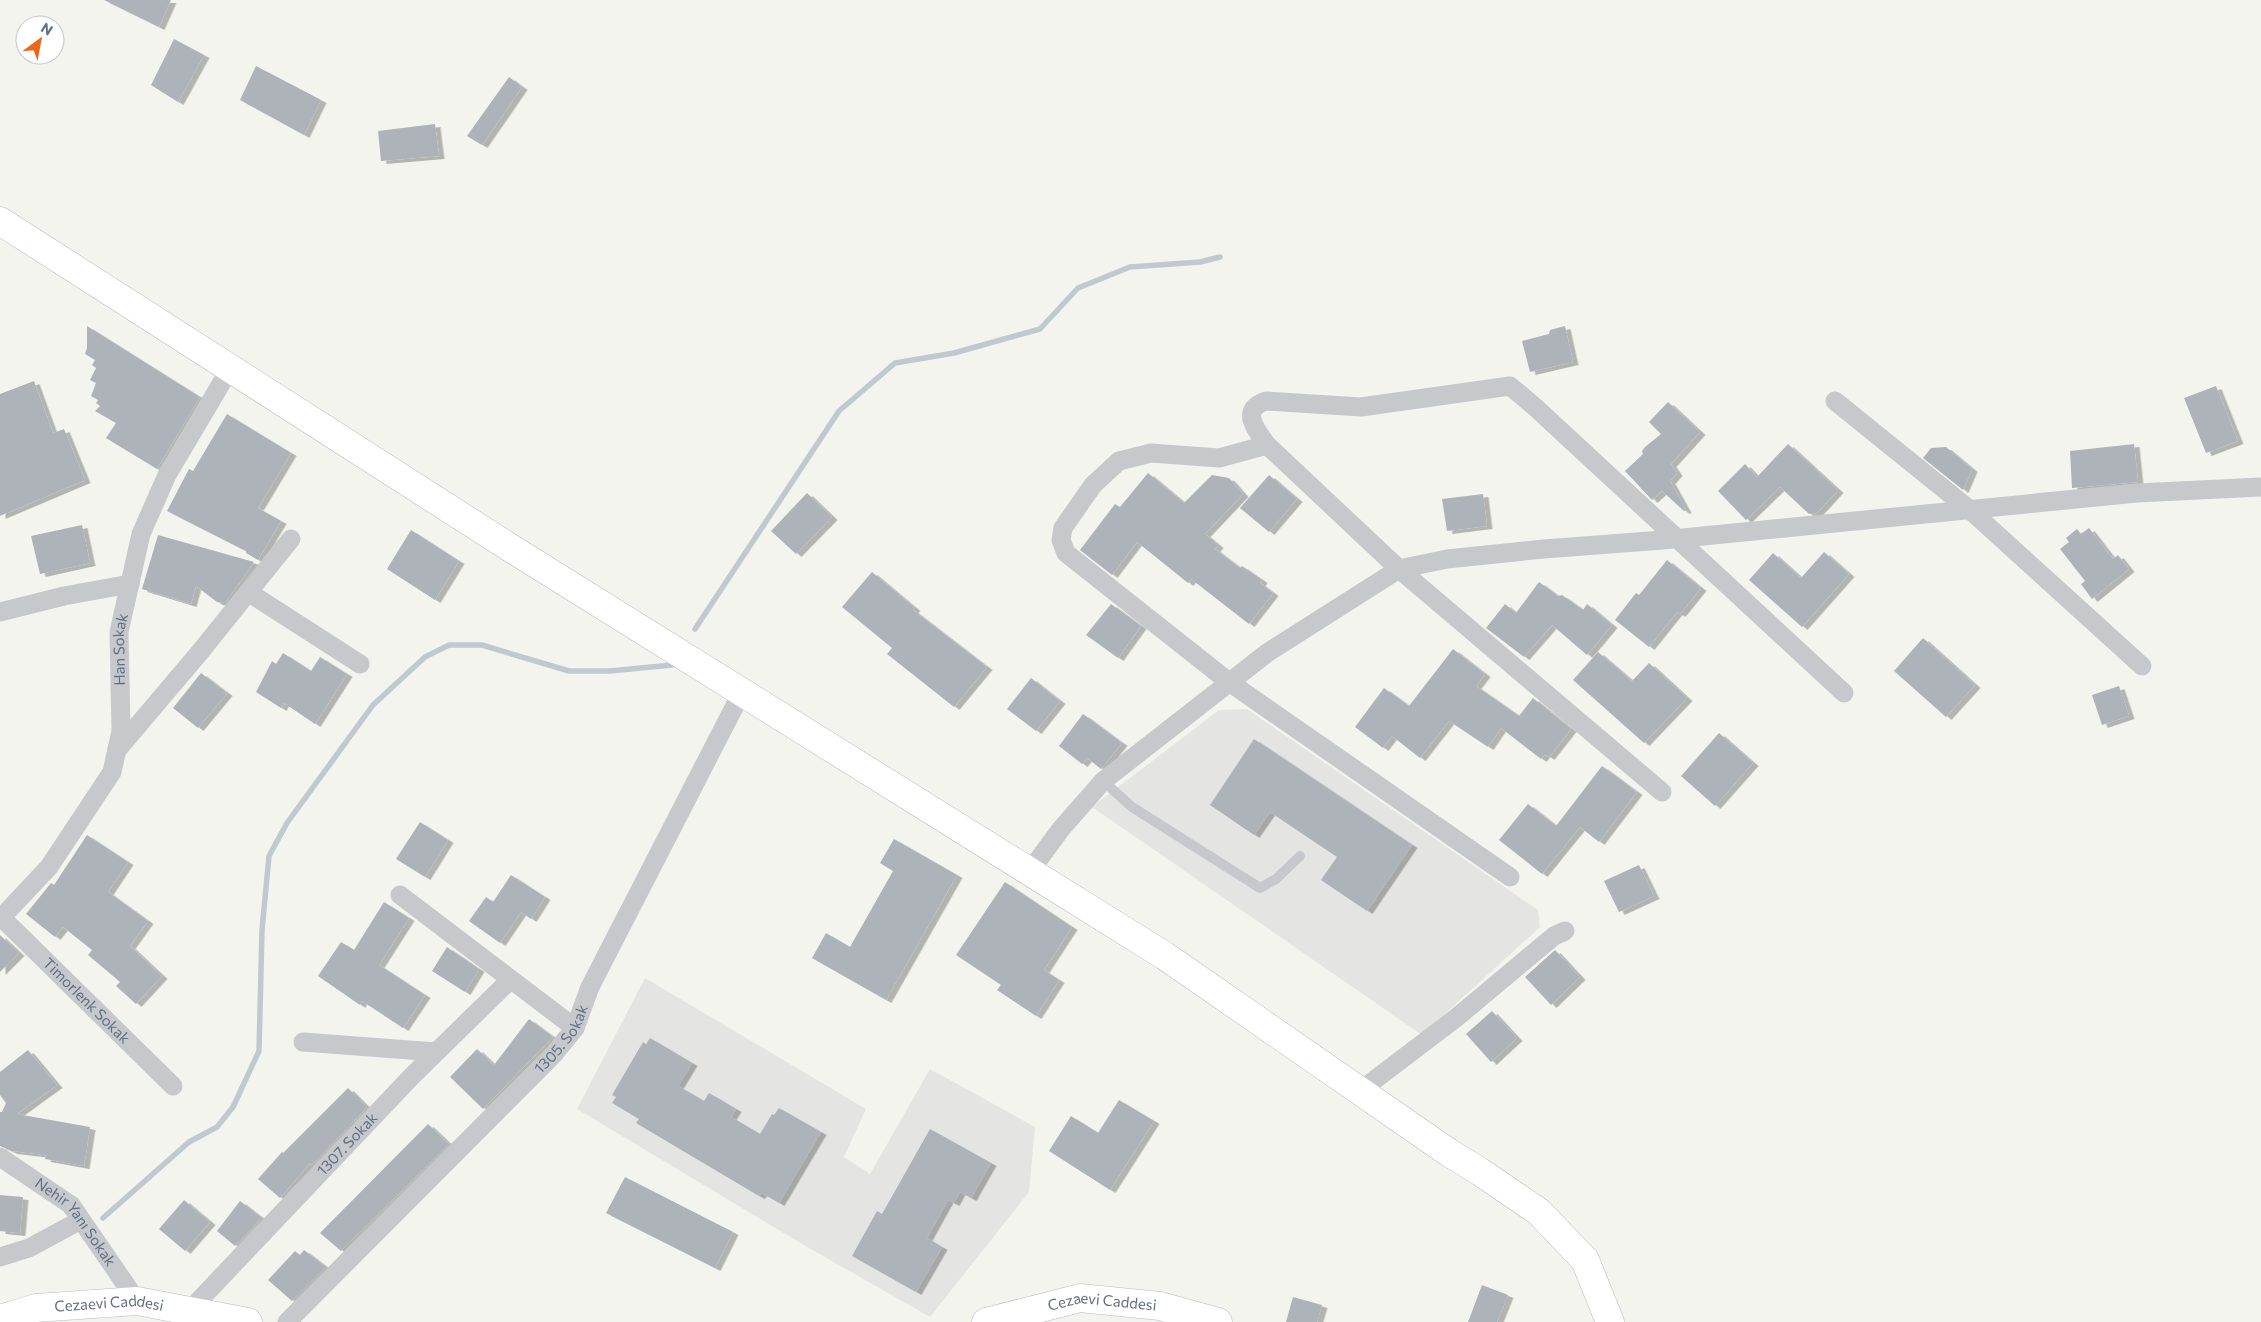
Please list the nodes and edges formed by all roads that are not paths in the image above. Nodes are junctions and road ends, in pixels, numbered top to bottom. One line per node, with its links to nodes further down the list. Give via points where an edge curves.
1 (0, 221): 2 (street)
2 (231, 367): 10 (street, Han Sokak, via 167,475 141,534); 16 (street, via 509,547)
3 (1835, 400): 6 (street)
4 (1267, 445): 8 (street, via 1252,423 1256,404 1266,400 1361,407 1510,386); 9 (street); 15 (street, via 1219,458 1150,454 1119,461 1092,485 1063,528 1061,540 1066,553)
5 (2261, 487): 6 (street, via 2137,493)
6 (1970, 510): 8 (street); 14 (street)
7 (291, 539): 11 (street)
8 (1677, 539): 9 (street, via 1447,559); 17 (street)
9 (1399, 569): 15 (street, via 1267,653); 20 (street)
10 (130, 584): 12 (street); 18 (street, Han Sokak, via 119,632 121,730)
11 (248, 592): 13 (street); 18 (street)
12 (0, 612)
13 (360, 664)
14 (2142, 666)
15 (1229, 682): 19 (street); 23 (street)
16 (743, 690): 22 (street); 28 (street, 1305. Sokak, via 590,987)
17 (1844, 693)
18 (116, 751): 25 (street, Han Sokak, via 112,772 49,867)
19 (1103, 781): 21 (lane, via 1132,807 1260,888 1276,879); 22 (street)
20 (1662, 792)
21 (1300, 856)
22 (1030, 871): 32 (street, via 1165,956)
23 (1510, 877)
24 (400, 895): 27 (street)
25 (1, 918): 31 (street, Timorlenk Sokak)
26 (1565, 931): 32 (street, via 1554,936 1456,1018)
27 (510, 980): 28 (street); 30 (street, 1307. Sokak)
28 (574, 1028): 41 (street, 1305. Sokak, via 554,1054)
29 (303, 1042): 30 (street)
30 (436, 1052): 37 (street, 1307. Sokak)
31 (174, 1086)
32 (1360, 1091): 44 (street, via 1539,1212 1584,1260)
33 (0, 1157): 34 (street, Nehir Yanı Sokak, via 71,1205)
34 (81, 1220): 35 (street, via 28,1248); 36 (street, Nehir Yanı Sokak)
35 (0, 1257)
36 (137, 1301): 37 (street, Cezaevi Caddesi); 38 (street, Cezaevi Caddesi)
37 (189, 1311): 40 (street, Cezaevi Caddesi)
38 (36, 1315): 39 (street, Cezaevi Caddesi)
39 (6, 1319)
40 (248, 1322)
41 (287, 1322)
42 (986, 1322): 43 (street, Cezaevi Caddesi, via 1080,1298 1160,1306)
43 (1218, 1322)
44 (1610, 1322)

